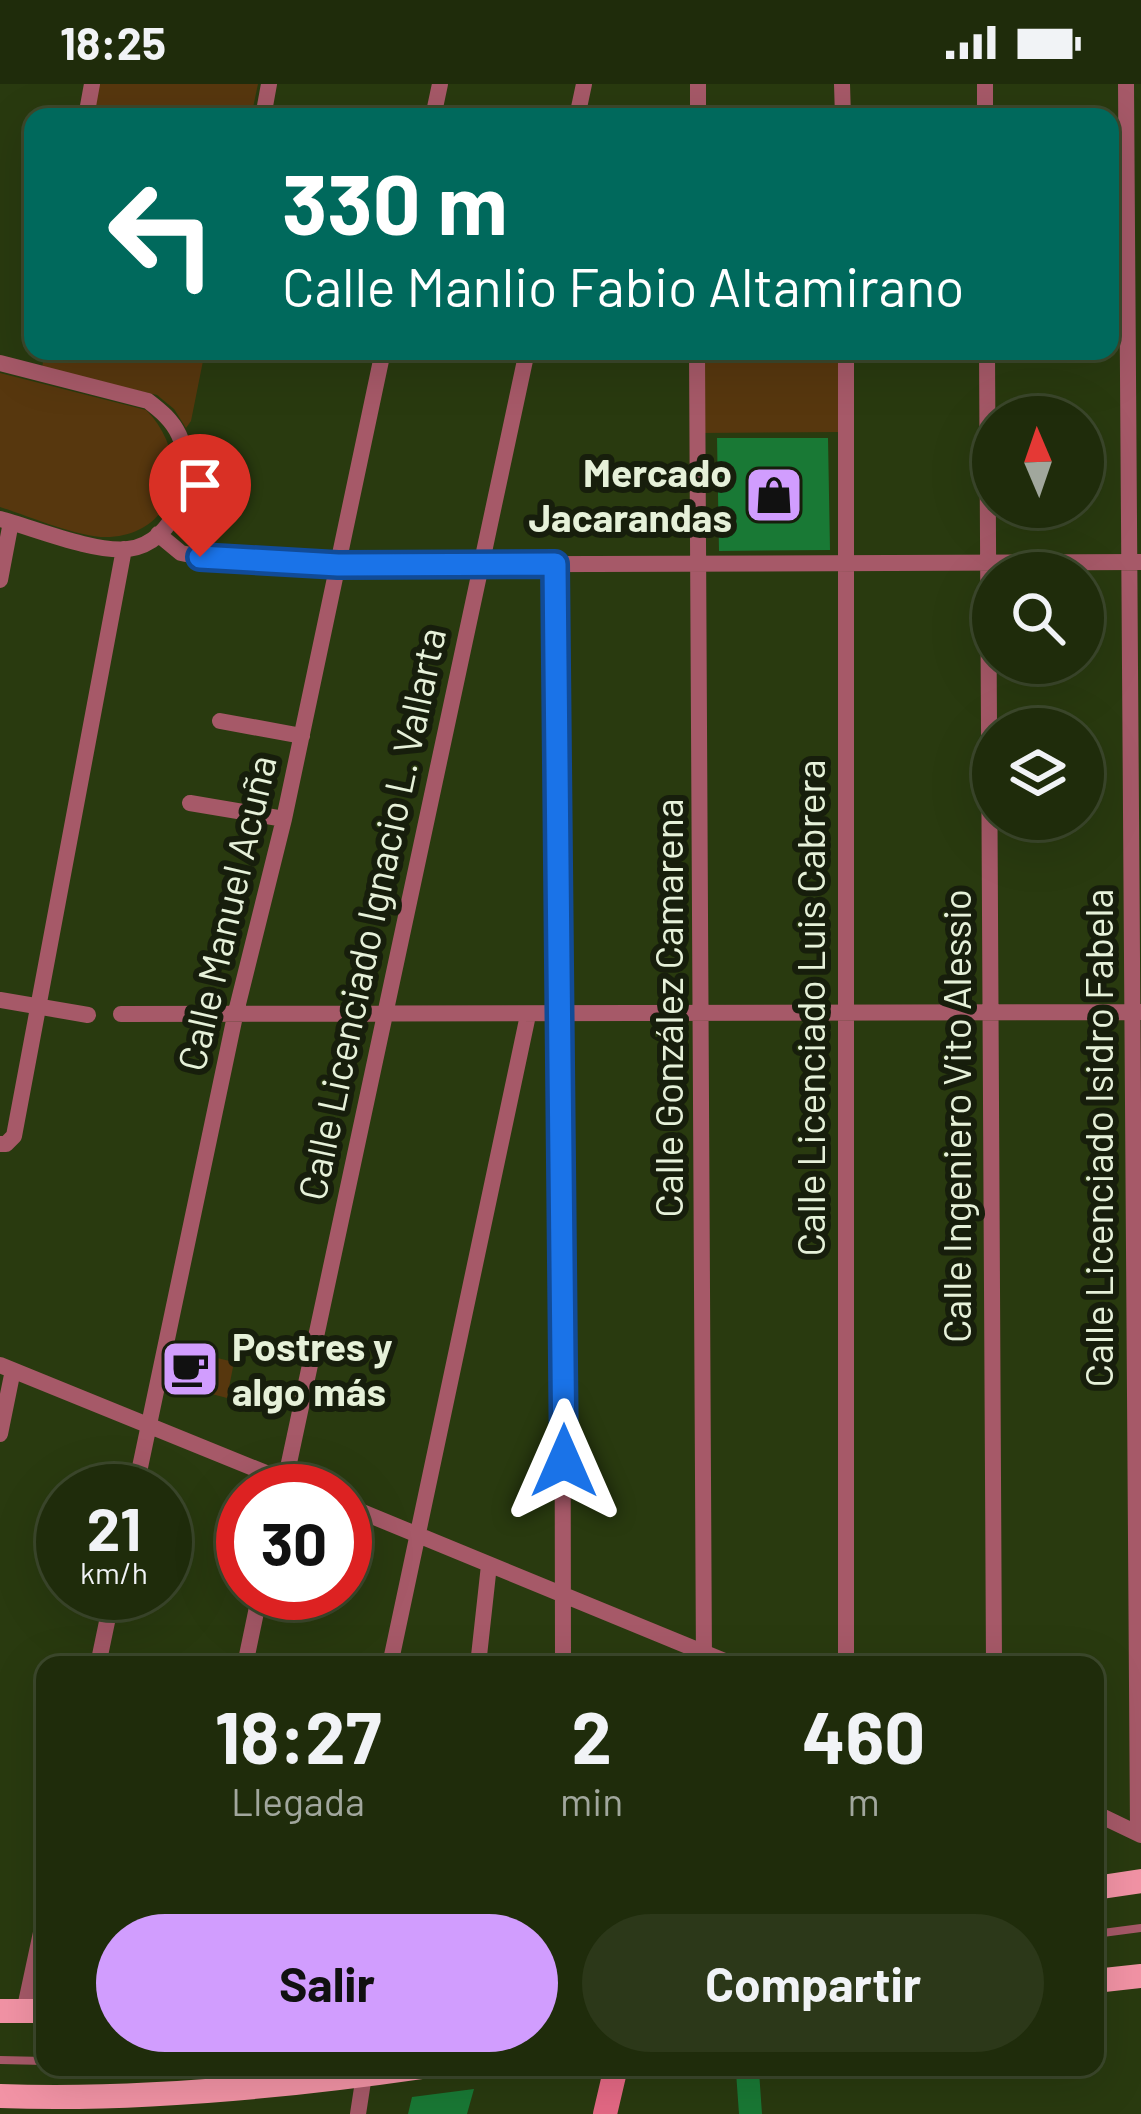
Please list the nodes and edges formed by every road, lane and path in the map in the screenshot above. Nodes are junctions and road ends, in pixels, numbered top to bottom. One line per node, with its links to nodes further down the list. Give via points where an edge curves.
1 (1126, 84): 15 (street, Calle Licenciado Isidro Fabela)
2 (40, 360): 9 (street)
3 (381, 360): 19 (street, Calle Manuel Acuña)
4 (524, 360): 17 (street, Calle Licenciado Ignacio L. Vallarta)
5 (698, 360): 20 (street, Calle González Camarena)
6 (846, 360): 21 (street, Calle Licenciado Luis Cabrera)
7 (987, 360): 13 (street, Calle Ingeniero Vito Alessio)
8 (0, 363): 9 (street)
9 (38, 373): 11 (street, via 148,401 165,413 186,468 174,516)
10 (5, 520): 12 (street); 22 (street)
11 (158, 534): 12 (street); 19 (street, via 200,557)
12 (124, 549): 29 (street)
13 (988, 552)
14 (1104, 562): 15 (street)
15 (1135, 562): 30 (street, Calle Licenciado Isidro Fabela)
16 (972, 563): 21 (street)
17 (481, 564): 18 (street); 19 (street); 37 (street, Calle Licenciado Ignacio L. Vallarta)
18 (555, 564): 20 (street); 35 (street)
19 (338, 565): 25 (street, Calle Manuel Acuña)
20 (701, 565): 21 (street); 31 (street, Calle González Camarena)
21 (844, 566): 32 (street, Calle Licenciado Luis Cabrera)
22 (0, 580)
23 (988, 684): 33 (street, Calle Ingeniero Vito Alessio)
24 (220, 721): 25 (street)
25 (302, 736): 27 (street, Calle Manuel Acuña)
26 (190, 803): 27 (street)
27 (284, 819): 39 (street, Calle Manuel Acuña)
28 (0, 1000): 29 (street)
29 (40, 1007): 36 (street); 40 (street)
30 (1136, 1012): 33 (street); 63 (street, Calle Licenciado Isidro Fabela)
31 (702, 1013): 32 (street); 35 (street); 59 (street, Calle González Camarena)
32 (844, 1013): 33 (street); 60 (street, Calle Licenciado Luis Cabrera)
33 (989, 1013): 61 (street, Calle Ingeniero Vito Alessio)
34 (121, 1014): 39 (street)
35 (562, 1014): 38 (street); 50 (street)
36 (88, 1015)
37 (383, 1015): 38 (street); 39 (street); 46 (street, Calle Licenciado Ignacio L. Vallarta)
38 (528, 1015): 48 (street)
39 (235, 1016): 42 (street, Calle Manuel Acuña)
40 (7, 1140)
41 (6, 1368): 42 (street); 43 (street)
42 (148, 1425): 44 (street, Calle Manuel Acuña); 45 (street)
43 (0, 1434)
44 (140, 1464)
45 (235, 1464)
46 (289, 1464)
47 (372, 1516): 48 (street)
48 (418, 1535): 49 (street); 55 (street)
49 (489, 1565): 50 (street); 56 (street)
50 (564, 1595): 57 (street); 58 (street)
51 (107, 1620): 53 (street)
52 (254, 1620): 54 (street)
53 (100, 1656)
54 (246, 1656)
55 (392, 1656)
56 (479, 1656)
57 (563, 1656)
58 (697, 1656)
59 (704, 1656)
60 (846, 1656)
61 (994, 1656)
62 (1104, 1817): 63 (street)
63 (1139, 1833)
64 (1141, 1881): 65 (main road)
65 (1104, 1887)
66 (1141, 1928): 67 (lane)
67 (1104, 1933)
68 (36, 1954): 71 (street)
69 (1141, 1976): 70 (main road)
70 (1104, 1980)
71 (23, 2011)
72 (0, 2060): 73 (lane)
73 (36, 2061)
74 (352, 2076): 77 (main road)
75 (364, 2076): 78 (street)
76 (614, 2076): 79 (street)
77 (4, 2102)
78 (358, 2114)
79 (605, 2114)

